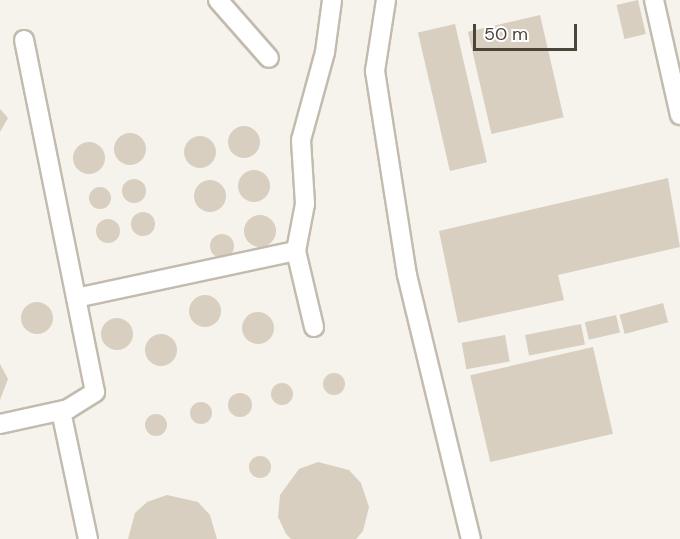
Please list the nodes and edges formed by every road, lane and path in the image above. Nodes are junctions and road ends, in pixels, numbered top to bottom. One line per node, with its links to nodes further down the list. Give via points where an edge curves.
1 (218, 0): 6 (lane)
2 (332, 0): 8 (lane, via 326,52 301,140 305,204)
3 (386, 0): 14 (lane, via 375,71 407,275)
4 (654, 0): 7 (lane)
5 (24, 40): 9 (lane)
6 (269, 58)
7 (680, 115)
8 (296, 251): 9 (lane); 10 (lane)
9 (76, 298): 11 (lane, via 95,392)
10 (314, 327)
11 (61, 411): 12 (lane); 13 (lane)
12 (0, 424)
13 (88, 539)
14 (471, 539)

